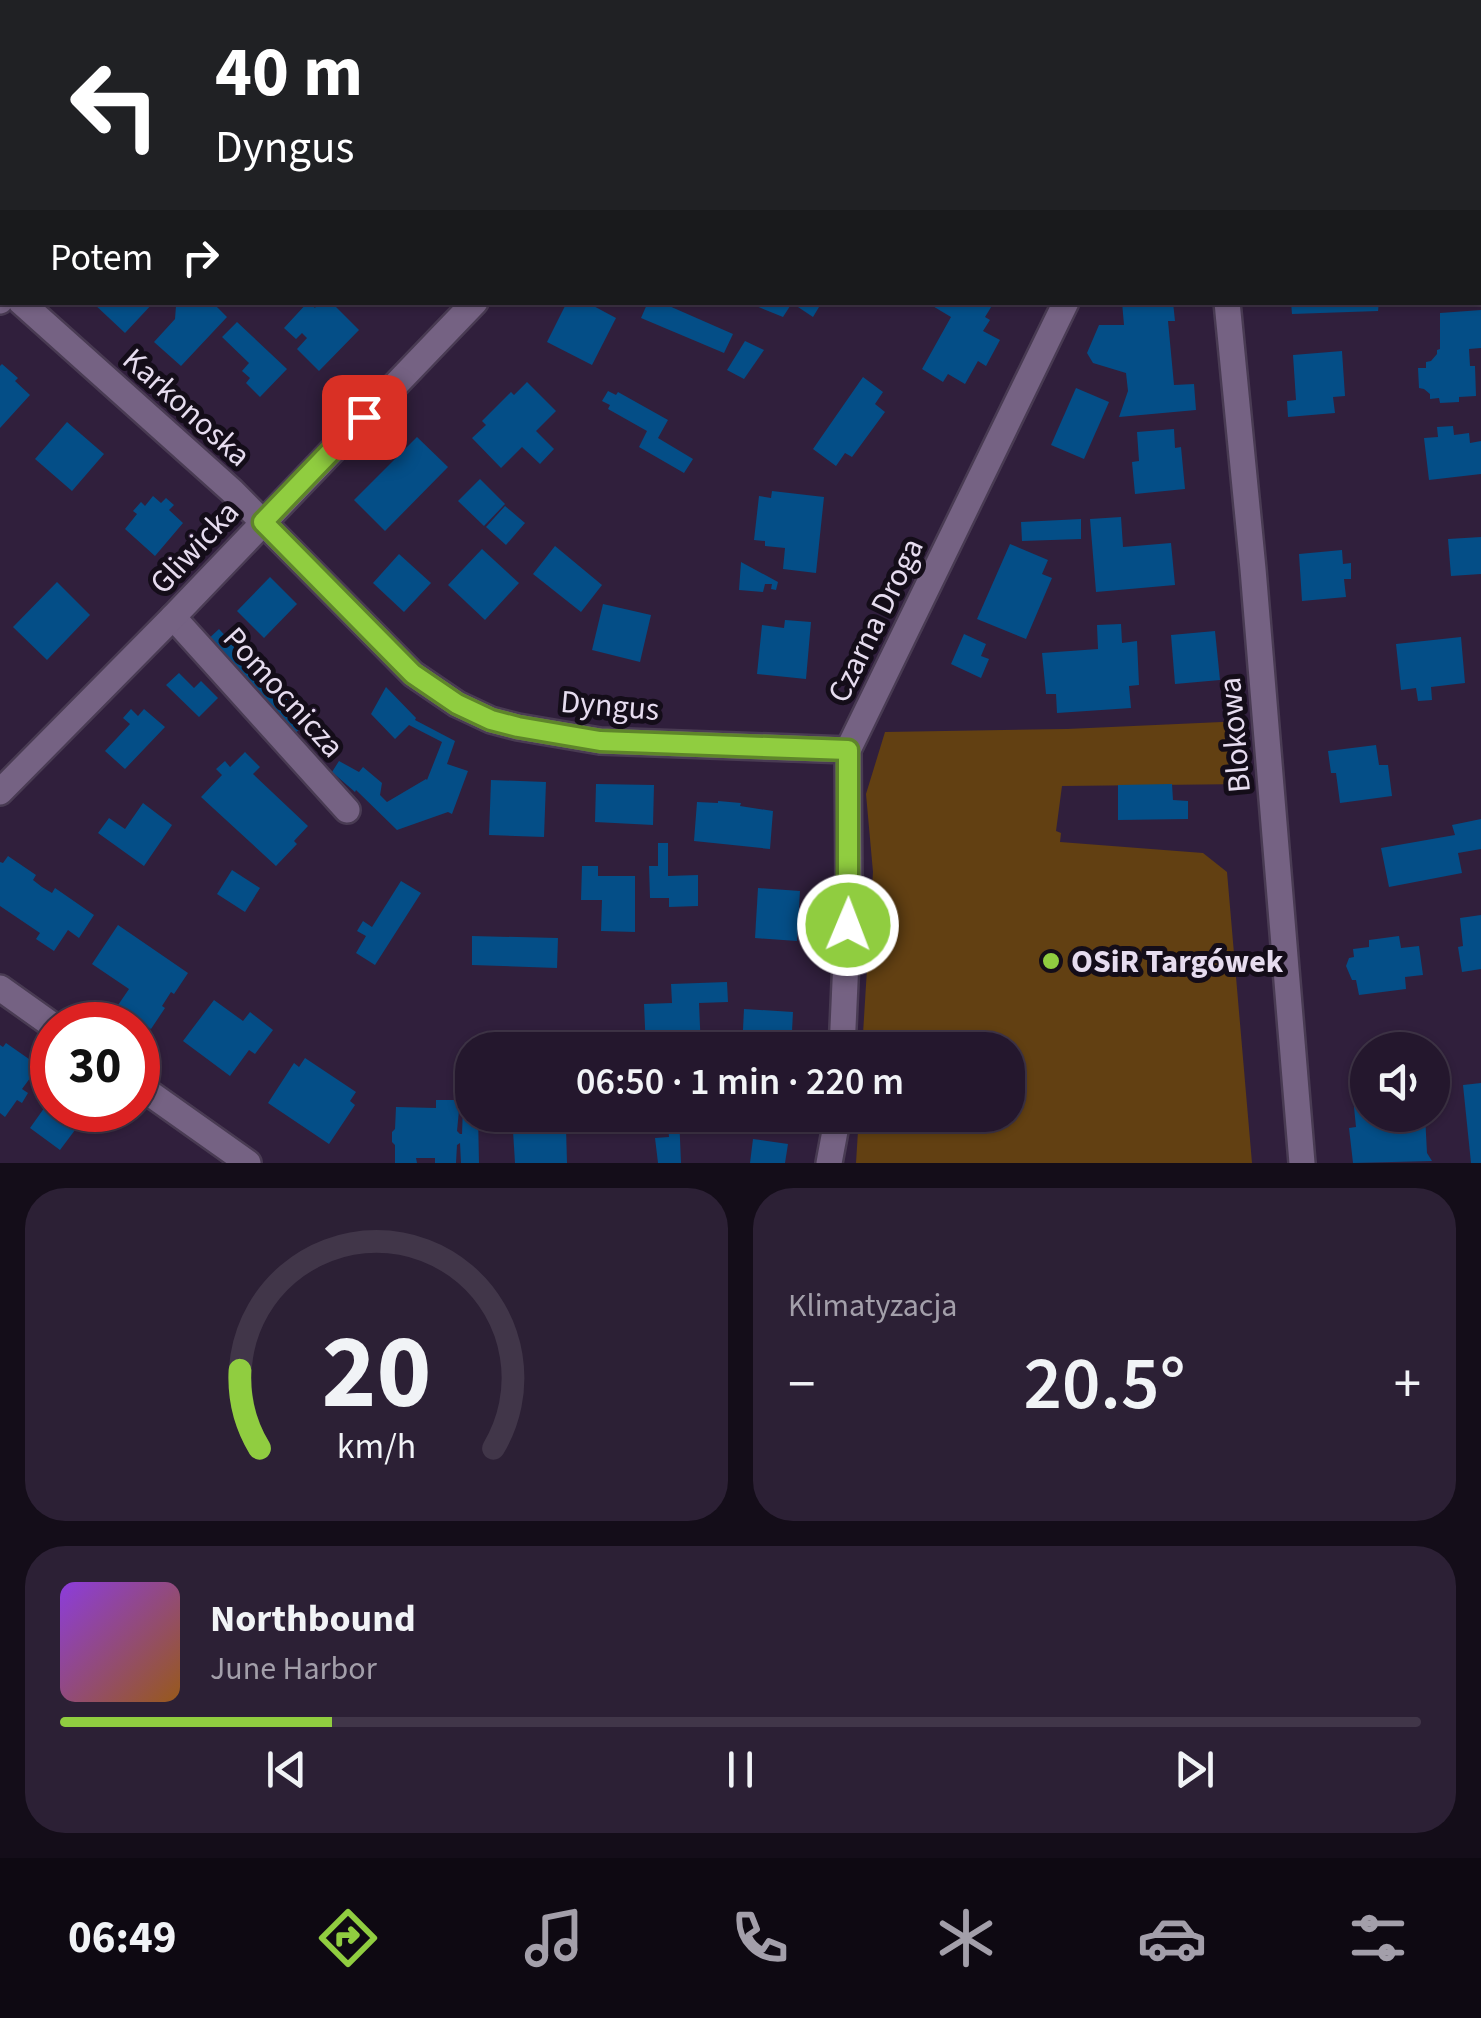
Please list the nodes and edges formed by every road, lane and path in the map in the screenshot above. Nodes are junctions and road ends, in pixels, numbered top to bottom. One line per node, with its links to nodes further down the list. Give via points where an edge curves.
1 (25, 305): 5 (street, Karkonoska)
2 (472, 305): 5 (street, Gliwicka)
3 (1065, 305): 7 (street, Czarna Droga)
4 (1227, 305): 17 (street, Blokowa)
5 (263, 522): 6 (street, Gliwicka); 7 (street, Dyngus, via 413,674 491,720 600,741)
6 (173, 618): 8 (street, Gliwicka); 9 (street, Pomocnicza)
7 (848, 750): 12 (street, Czarna Droga)
8 (0, 792)
9 (347, 810)
10 (0, 988): 11 (street)
11 (30, 1009)
12 (843, 1032)
13 (160, 1101): 15 (street)
14 (835, 1132): 16 (street)
15 (248, 1163)
16 (829, 1163)
17 (1302, 1163)

